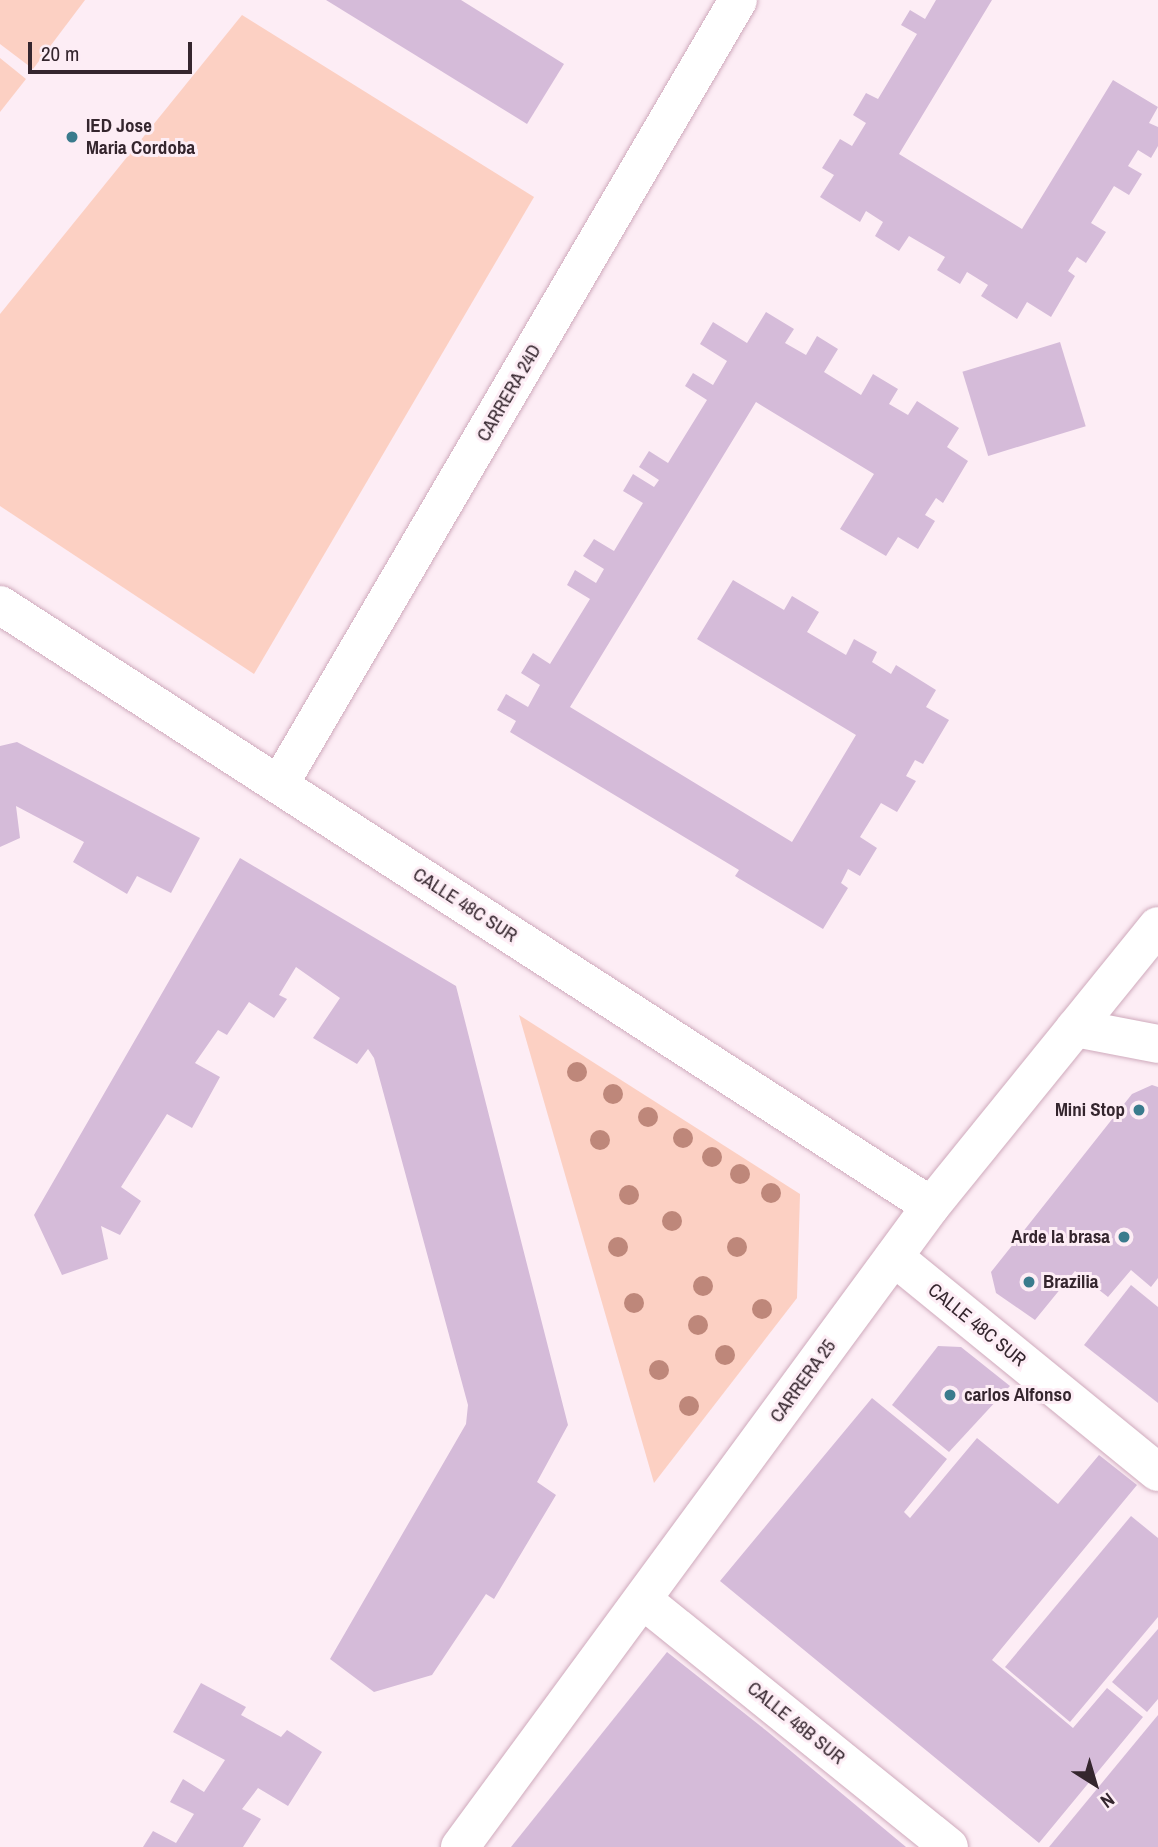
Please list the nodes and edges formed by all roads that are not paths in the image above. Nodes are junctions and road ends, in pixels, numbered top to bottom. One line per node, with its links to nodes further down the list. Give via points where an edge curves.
1 (738, 0): 3 (street, CARRERA 24D)
2 (0, 605): 3 (street, CALLE 48C SUR)
3 (279, 785): 7 (street, CALLE 48C SUR)
4 (1158, 926): 5 (street, CARRERA 25)
5 (1075, 1028): 6 (street); 7 (street, CARRERA 25)
6 (1158, 1044)
7 (931, 1206): 8 (street, CARRERA 25)
8 (894, 1257): 9 (street, CALLE 48C SUR); 10 (street, CARRERA 25)
9 (1158, 1472)
10 (643, 1600): 11 (street, CARRERA 25); 12 (street, CALLE 48B SUR)
11 (460, 1847)
12 (949, 1847)

